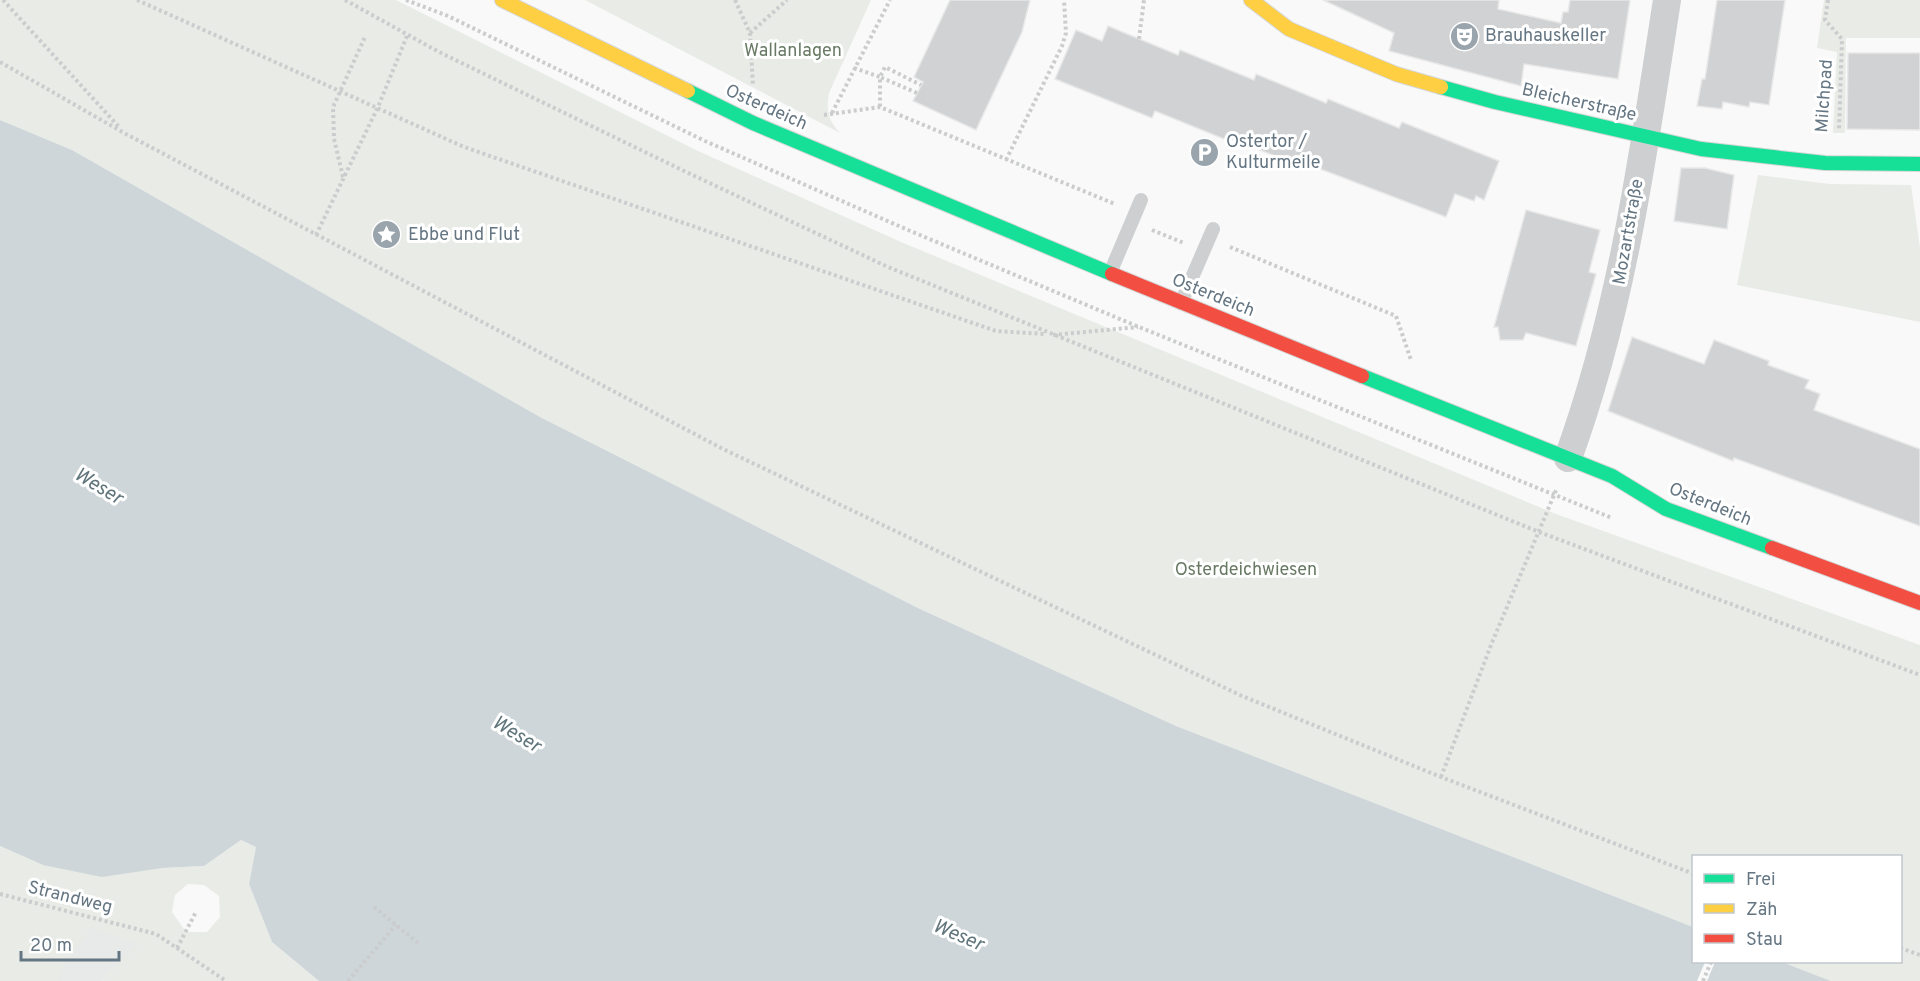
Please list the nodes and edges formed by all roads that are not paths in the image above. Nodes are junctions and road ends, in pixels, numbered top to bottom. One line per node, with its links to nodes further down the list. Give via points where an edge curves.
1 (502, 0): 8 (main road, Osterdeich, via 753,123)
2 (1251, 0): 4 (main road, Bleicherstraße, via 1289,29 1396,74)
3 (1667, 0): 4 (street, Mozartstraße)
4 (1646, 138): 5 (main road, Bleicherstraße, via 1701,149 1825,163); 10 (street, Mozartstraße, via 1617,299)
5 (1920, 164)
6 (1139, 206): 8 (lane)
7 (1211, 234): 9 (lane)
8 (1110, 273): 9 (main road, Osterdeich)
9 (1181, 303): 10 (main road, Osterdeich)
10 (1568, 458): 11 (main road, Osterdeich, via 1612,476 1666,509)
11 (1920, 603)

